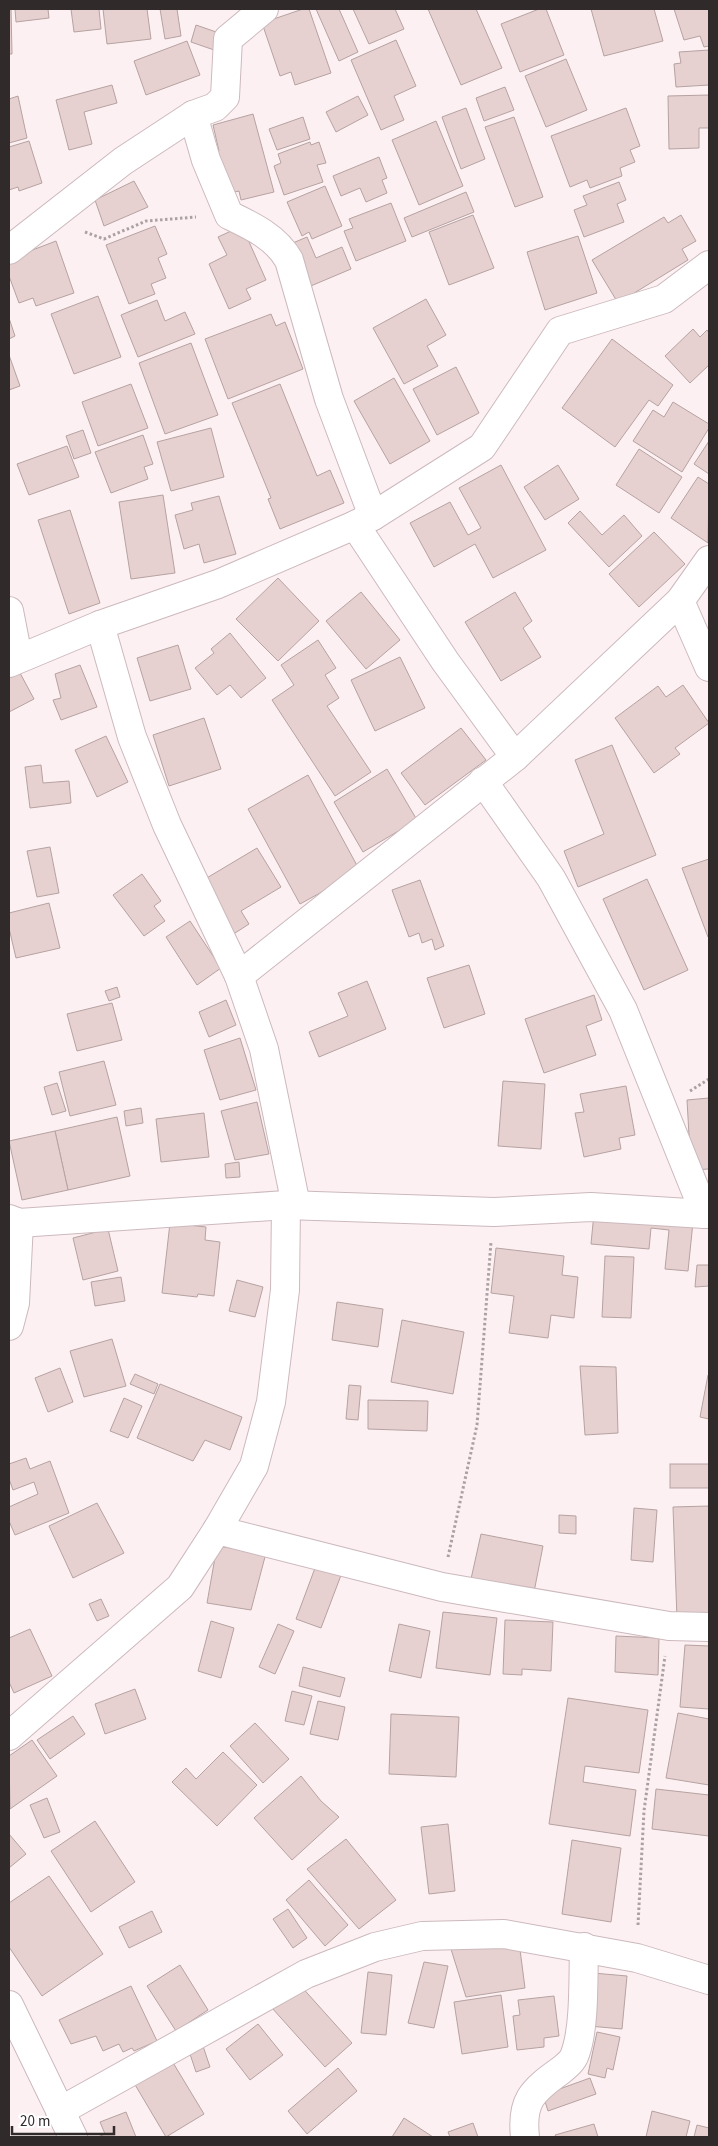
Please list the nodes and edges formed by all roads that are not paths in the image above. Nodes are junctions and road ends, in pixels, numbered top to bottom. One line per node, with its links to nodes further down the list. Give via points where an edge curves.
1 (264, 9): 2 (street, via 228,39 226,97 215,107)
2 (193, 115): 3 (street, via 123,161); 5 (street, via 206,160 229,215 260,231 282,248 289,260)
3 (9, 250)
4 (709, 265): 5 (street, via 664,299 560,331 482,447)
5 (364, 521): 9 (street, via 218,584); 12 (street, via 445,661)
6 (709, 560): 7 (street)
7 (680, 601): 11 (street); 12 (street)
8 (9, 611): 10 (street)
9 (100, 625): 10 (street); 14 (street, via 132,737 160,807)
10 (13, 660)
11 (709, 667)
12 (515, 757): 13 (street)
13 (483, 782): 14 (street); 16 (street, via 550,878 623,1010)
14 (239, 976): 15 (street, via 264,1049)
15 (291, 1205): 16 (street, via 494,1212 592,1207); 17 (street); 19 (street, via 285,1290 270,1402 254,1466)
16 (707, 1213)
17 (14, 1221): 18 (street, via 15,1302)
18 (9, 1326)
19 (218, 1530): 20 (street, via 442,1587 669,1626); 21 (street, via 180,1587)
20 (709, 1627)
21 (9, 1736)
22 (584, 1947): 23 (street, via 637,1958); 26 (street, via 504,1934 422,1936 375,1946 306,1974); 28 (street, via 580,2036 574,2056 528,2100 523,2121)
23 (709, 1980)
24 (9, 2005): 25 (street)
25 (16, 2040): 26 (street)
26 (60, 2111): 27 (street)
27 (73, 2137)
28 (526, 2137)

